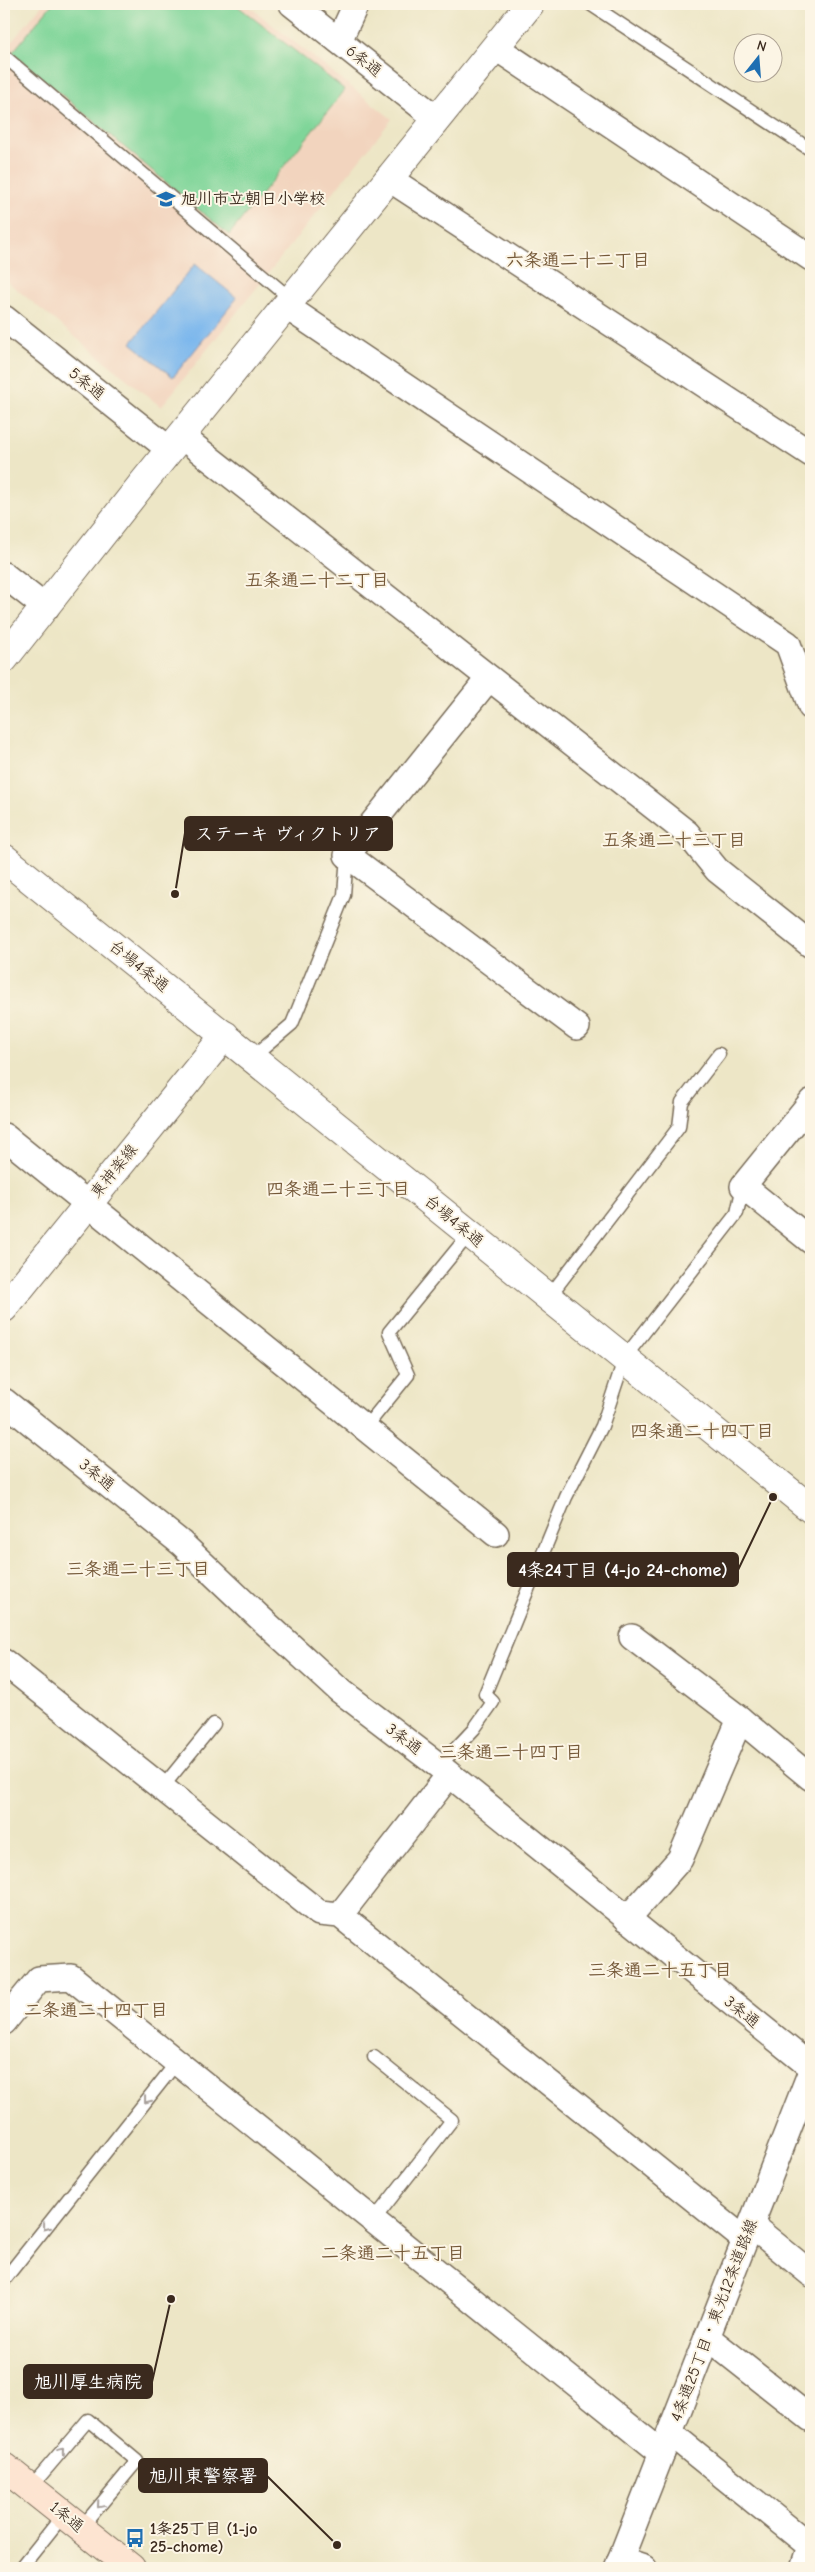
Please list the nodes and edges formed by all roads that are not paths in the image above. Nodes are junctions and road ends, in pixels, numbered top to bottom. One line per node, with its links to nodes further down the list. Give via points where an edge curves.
1 (292, 4): 5 (street, 6条通)
2 (356, 4): 5 (street)
3 (530, 4): 6 (street)
4 (590, 4): 9 (lane)
5 (339, 41): 8 (street, 6条通)
6 (495, 47): 8 (street); 11 (street)
7 (4, 56): 12 (lane)
8 (437, 119): 10 (street)
9 (811, 150)
10 (388, 178): 12 (street); 15 (street)
11 (811, 258)
12 (289, 303): 14 (street); 20 (street, via 788,644)
13 (4, 318): 14 (street, 5条通)
14 (175, 443): 17 (street); 19 (street, 5条通)
15 (811, 454)
16 (4, 575): 17 (street)
17 (46, 608): 18 (street)
18 (4, 659)
19 (489, 678): 21 (street); 23 (street, 5条通, via 687,833 717,870)
20 (811, 707)
21 (347, 856): 24 (street); 27 (lane, via 344,895 292,1024)
22 (4, 858): 25 (street, 台場4条通)
23 (811, 945)
24 (577, 1027)
25 (226, 1035): 27 (street, 台場4条通); 31 (street, 東神楽線)
26 (719, 1054): 34 (lane, via 682,1102 679,1127)
27 (253, 1056): 32 (street, 台場4条通)
28 (811, 1102): 30 (street)
29 (4, 1136): 31 (street)
30 (744, 1186): 33 (street); 36 (lane, via 737,1213)
31 (88, 1203): 35 (street, 東神楽線); 38 (street)
32 (470, 1233): 34 (street, 台場4条通); 38 (lane, via 389,1332 408,1375)
33 (811, 1241)
34 (548, 1298): 36 (street, 台場4条通)
35 (4, 1308)
36 (625, 1357): 39 (street, 台場4条通); 45 (lane, via 602,1426 566,1497 485,1694 493,1702)
37 (4, 1401): 45 (street, 3条通, via 181,1543 338,1689)
38 (365, 1428): 40 (street)
39 (811, 1509)
40 (496, 1534)
41 (632, 1637): 43 (street)
42 (4, 1662): 47 (street)
43 (740, 1719): 46 (street); 49 (street, via 680,1859)
44 (214, 1724): 47 (lane)
45 (444, 1770): 48 (street); 49 (street, 3条通)
46 (811, 1778)
47 (161, 1789): 48 (street, via 319,1913)
48 (340, 1915): 55 (street)
49 (627, 1920): 53 (street, 3条通)
50 (4, 2022): 52 (street, via 39,1979 71,1977)
51 (374, 2057): 54 (lane, via 452,2120)
52 (177, 2062): 54 (street); 57 (lane, one-way to 57)
53 (811, 2069): 55 (street, 4条通25丁目・東光12条道路線)
54 (373, 2221): 60 (street)
55 (748, 2233): 56 (street); 58 (street, 4条通25丁目・東光12条道路線)
56 (811, 2274)
57 (4, 2280)
58 (707, 2337): 59 (street); 60 (street, 4条通25丁目・東光12条道路線)
59 (811, 2419)
60 (666, 2443): 64 (street, 4条通25丁目・東光12条道路線); 68 (street, via 810,2546)
61 (4, 2466): 62 (main road, 1条通)
62 (30, 2488): 63 (main road, 1条通); 63 (lane, one-way to 63, via 88,2420 137,2461)
63 (72, 2521): 65 (lane); 66 (main road, 1条通)
64 (618, 2564): 67 (street)
65 (21, 2568)
66 (131, 2568)
67 (644, 2568)
68 (803, 2568)

